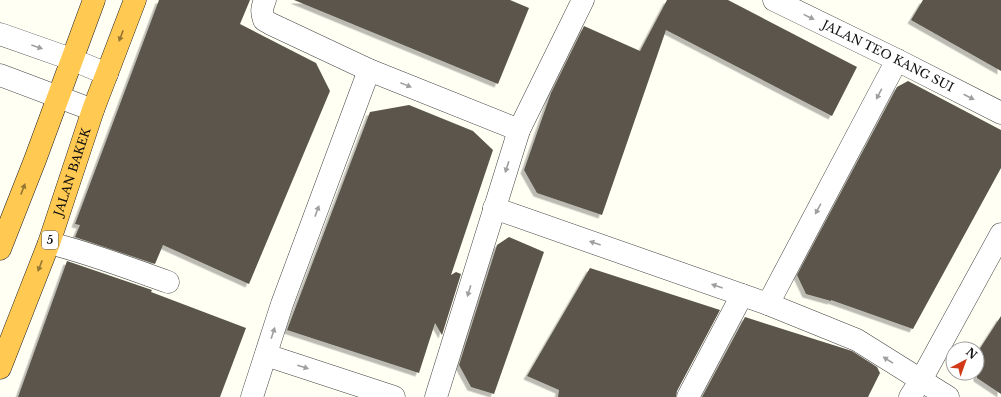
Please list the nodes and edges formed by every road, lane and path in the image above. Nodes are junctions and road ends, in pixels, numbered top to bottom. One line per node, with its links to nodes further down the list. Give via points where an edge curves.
1 (94, 0): 7 (highway)
2 (135, 0): 10 (highway, 5, one-way to 10)
3 (265, 0): 9 (street, via 262,6 264,20)
4 (583, 0): 15 (street)
5 (774, 0): 8 (street, JALAN TEO KANG SUI, one-way to 8)
6 (0, 34): 7 (street, one-way to 7)
7 (71, 59): 10 (street); 12 (highway)
8 (897, 60): 14 (street, JALAN TEO KANG SUI, one-way to 14); 22 (street, one-way to 22)
9 (370, 70): 15 (street, one-way to 15); 23 (street, one-way to 9, via 285,297)
10 (107, 74): 13 (highway, 5)
11 (0, 75): 12 (street)
12 (58, 96): 13 (street); 19 (highway, one-way to 12)
13 (93, 110): 18 (highway, JALAN BAKEK / 5)
14 (1001, 113)
15 (519, 130): 16 (street, one-way to 16)
16 (494, 208): 21 (street, one-way to 16); 28 (street, one-way to 28)
17 (1001, 234): 25 (street)
18 (49, 243): 20 (street, via 96,256); 24 (highway, JALAN BAKEK / 5, one-way to 24)
19 (0, 249)
20 (168, 282)
21 (742, 295): 22 (street); 29 (street)
22 (768, 304): 25 (street, one-way to 22, via 857,340)
23 (266, 355): 26 (street); 27 (street, one-way to 27)
24 (0, 368)
25 (915, 389): 30 (street)
26 (252, 397)
27 (394, 397)
28 (436, 397)
29 (688, 397)
30 (948, 397)

